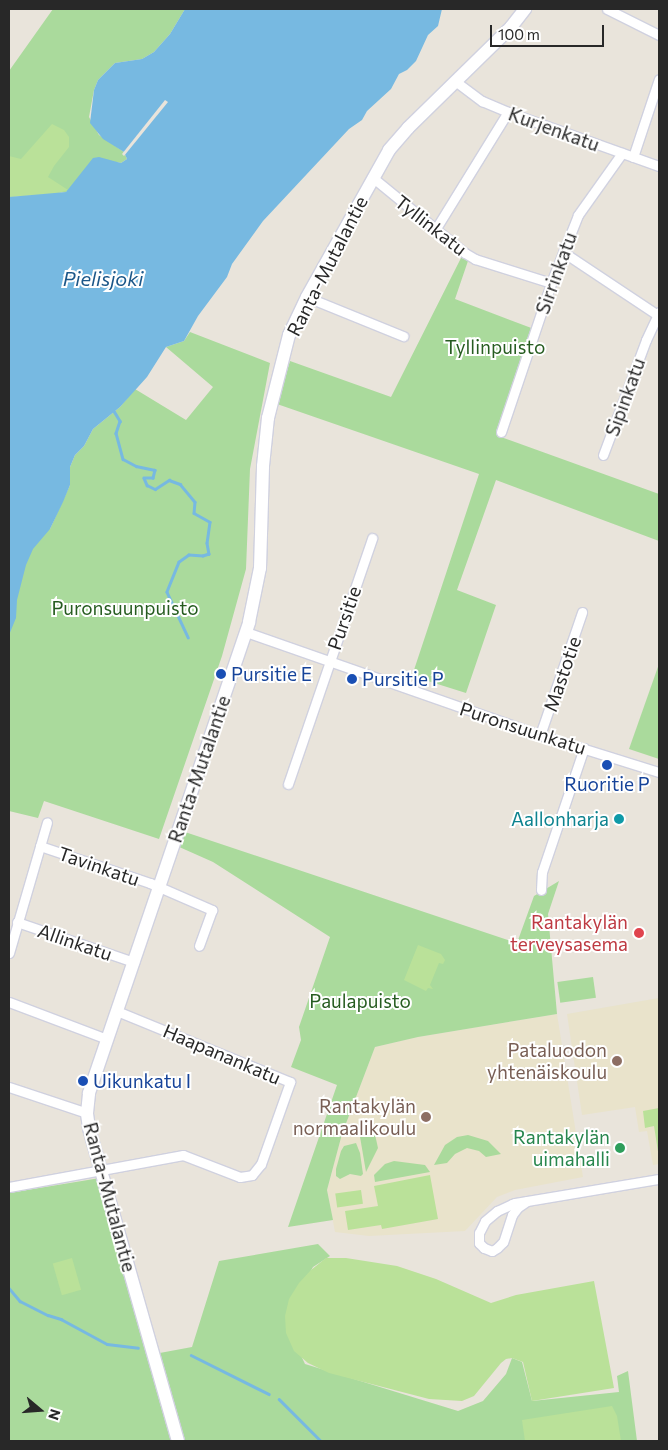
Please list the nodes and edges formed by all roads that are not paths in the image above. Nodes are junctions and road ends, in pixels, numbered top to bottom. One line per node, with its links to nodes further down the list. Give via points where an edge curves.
1 (526, 9): 5 (street, Ranta-Mutalantie)
2 (607, 9): 3 (street)
3 (659, 35)
4 (659, 78): 8 (street)
5 (455, 81): 6 (street, Kurjenkatu, via 482,101); 10 (street, Ranta-Mutalantie, via 408,128)
6 (508, 112): 7 (street, Kurjenkatu); 11 (street)
7 (622, 153): 8 (street, Kurjenkatu); 12 (street, Sirrinkatu, via 578,215)
8 (633, 156): 9 (street, Kurjenkatu)
9 (659, 166)
10 (372, 177): 11 (street, Tyllinkatu); 14 (street, Ranta-Mutalantie)
11 (435, 230): 13 (street, Tyllinkatu, via 475,258)
12 (563, 252): 13 (street, Sirrinkatu); 15 (street)
13 (551, 283): 17 (street, Sirrinkatu)
14 (307, 297): 16 (street); 21 (street, Ranta-Mutalantie, via 290,335 268,418 260,568)
15 (659, 314): 18 (street, Sipinkatu, via 646,340)
16 (403, 336)
17 (501, 432)
18 (604, 455)
19 (372, 538): 22 (street, Pursitie)
20 (582, 612): 23 (street, Mastotie)
21 (246, 632): 22 (street, Puronsuunkatu); 29 (street, Ranta-Mutalantie)
22 (329, 661): 23 (street, Puronsuunkatu); 26 (street, Pursitie)
23 (540, 735): 24 (street, Puronsuunkatu)
24 (584, 748): 25 (street, Puronsuunkatu); 30 (street, via 542,872)
25 (659, 772)
26 (288, 784)
27 (47, 822): 28 (street)
28 (40, 846): 29 (street, Tavinkatu); 31 (street)
29 (158, 887): 32 (street, Tavinkatu, via 212,910); 34 (street, Ranta-Mutalantie)
30 (541, 890)
31 (17, 922): 33 (street); 34 (street, Allinkatu)
32 (199, 946)
33 (9, 953)
34 (134, 962): 36 (street, Ranta-Mutalantie)
35 (9, 1002): 37 (street)
36 (117, 1010): 37 (street, Ranta-Mutalantie); 40 (street, Haapanankatu, via 290,1082 260,1164 252,1175 240,1177 183,1156)
37 (108, 1039): 39 (street, Ranta-Mutalantie, via 89,1093)
38 (9, 1087): 39 (street)
39 (87, 1113): 40 (street, Ranta-Mutalantie)
40 (101, 1171): 42 (street); 44 (street, Ranta-Mutalantie)
41 (659, 1178): 43 (street)
42 (9, 1187)
43 (527, 1201): 43 (street, via 497,1211 485,1221 479,1233 479,1243 492,1251 497,1248 503,1242 512,1215)
44 (178, 1441)

